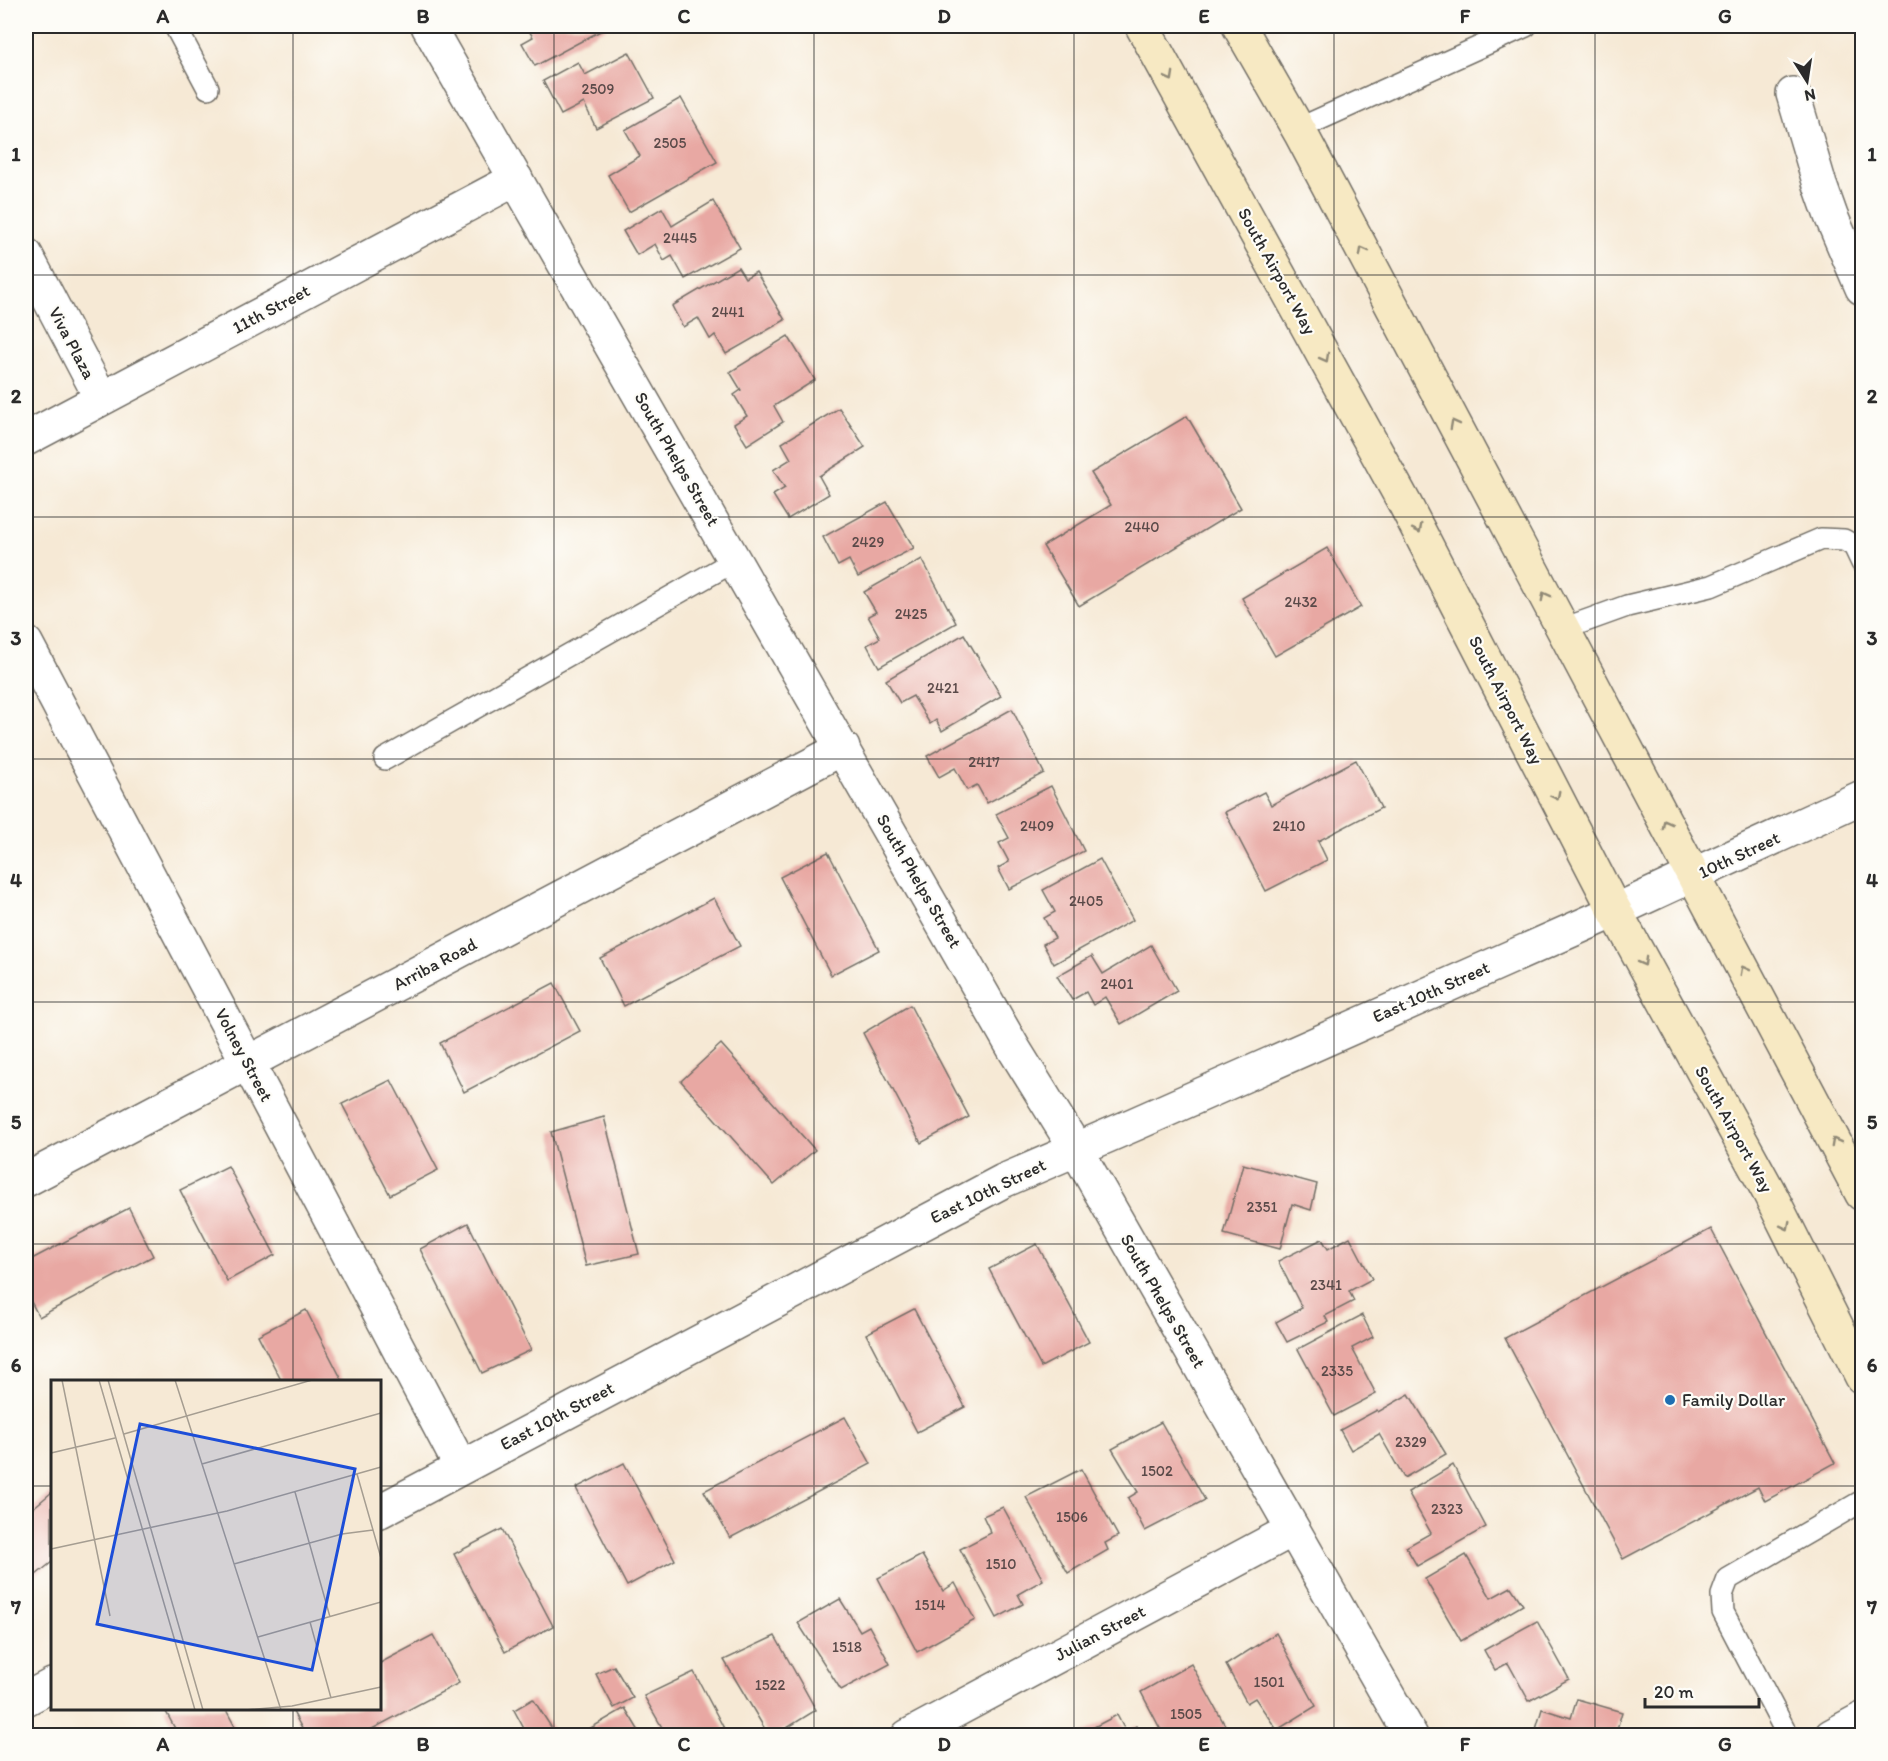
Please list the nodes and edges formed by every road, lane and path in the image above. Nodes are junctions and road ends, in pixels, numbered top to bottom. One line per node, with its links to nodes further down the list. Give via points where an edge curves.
1 (175, 26): 6 (lane)
2 (428, 26): 9 (street, South Phelps Street)
3 (1142, 26): 22 (main road, South Airport Way, one-way to 22, via 1405,504)
4 (1239, 26): 8 (main road)
5 (1526, 26): 8 (lane)
6 (208, 88)
7 (1793, 94): 11 (street, via 1831,216)
8 (1298, 129): 16 (main road, one-way to 8)
9 (516, 179): 12 (street, 11th Street); 14 (street, South Phelps Street)
10 (26, 255): 12 (street, Viva Plaza)
11 (1863, 288)
12 (101, 398): 13 (street, 11th Street)
13 (26, 439)
14 (736, 560): 18 (street, South Phelps Street); 19 (lane)
15 (1863, 563): 16 (lane, via 1854,546 1845,540 1821,538 1711,586 1627,606)
16 (1563, 629): 21 (main road, one-way to 16)
17 (26, 643): 23 (street, Volney Street)
18 (843, 748): 23 (street, Arriba Road); 24 (street, South Phelps Street, via 1014,1049)
19 (385, 759)
20 (1863, 797): 21 (street, 10th Street)
21 (1694, 876): 22 (street, 10th Street); 26 (main road, one-way to 21)
22 (1615, 911): 24 (street, East 10th Street); 27 (main road, South Airport Way, one-way to 27, via 1769,1192)
23 (248, 1063): 25 (street, Arriba Road); 28 (street, Volney Street)
24 (1076, 1149): 28 (street, East 10th Street, via 1002,1180); 31 (street, South Phelps Street)
25 (26, 1180)
26 (1863, 1194)
27 (1863, 1377)
28 (461, 1467): 30 (street, East 10th Street)
29 (1863, 1501): 37 (lane, via 1728,1578 1722,1595 1723,1612)
30 (381, 1510)
31 (1292, 1530): 35 (street, Julian Street); 36 (street, South Phelps Street)
32 (51, 1686): 33 (street)
33 (26, 1699)
34 (1863, 1719): 38 (street)
35 (908, 1736)
36 (1411, 1736)
37 (1788, 1736)
38 (1831, 1736)

